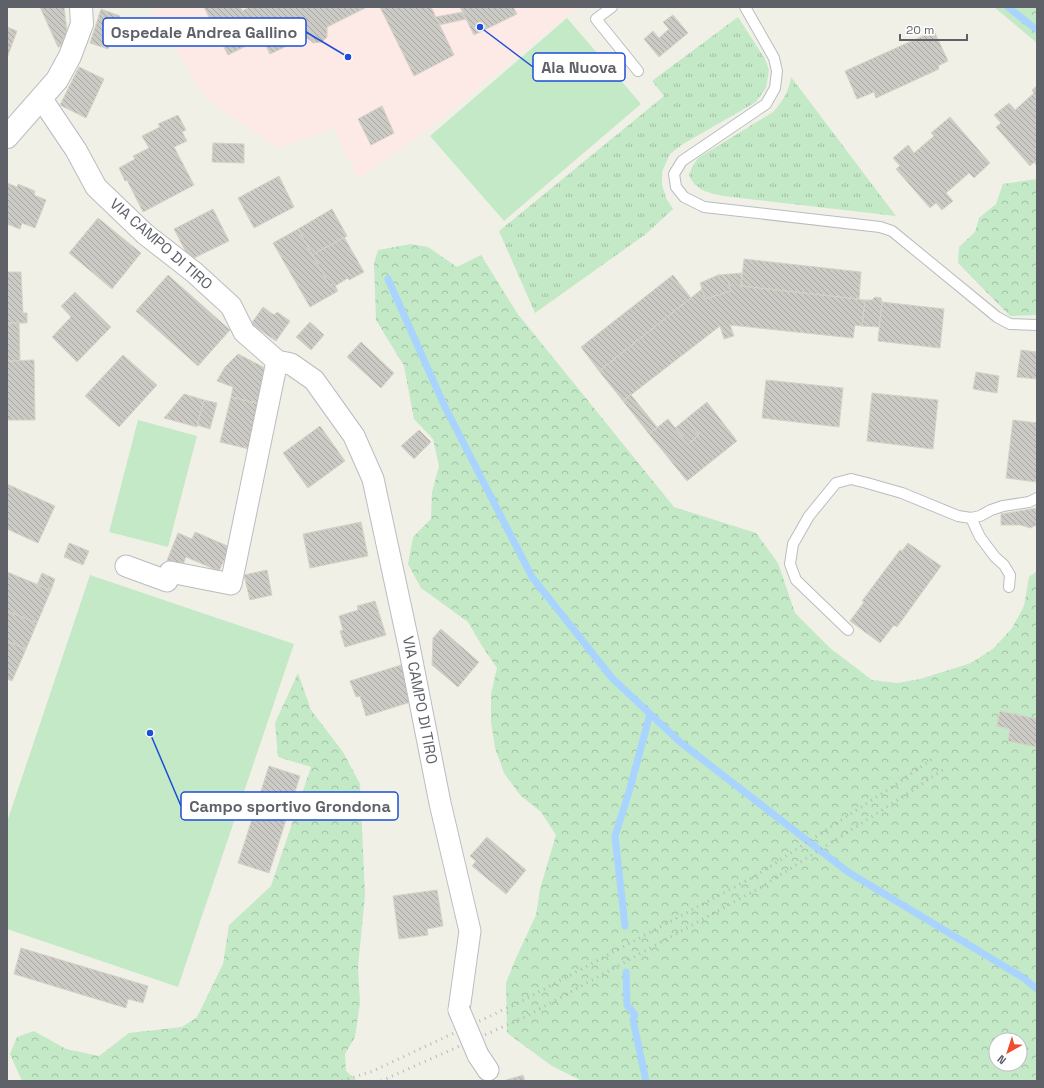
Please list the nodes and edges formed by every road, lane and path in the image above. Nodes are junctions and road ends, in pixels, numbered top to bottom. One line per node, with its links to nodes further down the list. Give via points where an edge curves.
1 (81, 7): 5 (street, via 82,24 70,56 57,80)
2 (612, 7): 4 (lane, via 596,19)
3 (745, 7): 7 (lane, via 774,58 777,71 775,88 766,104 682,161 674,174 676,187 684,197 704,207 892,230 997,317 1010,324)
4 (638, 71)
5 (41, 98): 6 (street); 8 (street, VIA CAMPO DI TIRO, via 76,150 96,187 145,234 195,273 231,306 244,332)
6 (7, 137)
7 (1037, 325)
8 (277, 361): 11 (street, via 230,584 170,572 167,581); 14 (street, VIA CAMPO DI TIRO, bridge, via 291,364 314,380 354,436 373,479 410,646 440,804 470,931 459,1010)
9 (1037, 498): 10 (lane, via 1029,502 1003,506)
10 (971, 518): 12 (lane, via 980,537 1010,575); 13 (lane, via 958,516 902,493 867,483 851,480 836,483 809,516 793,544 790,564 796,580)
11 (126, 566)
12 (1009, 587)
13 (848, 630)
14 (483, 1062)

